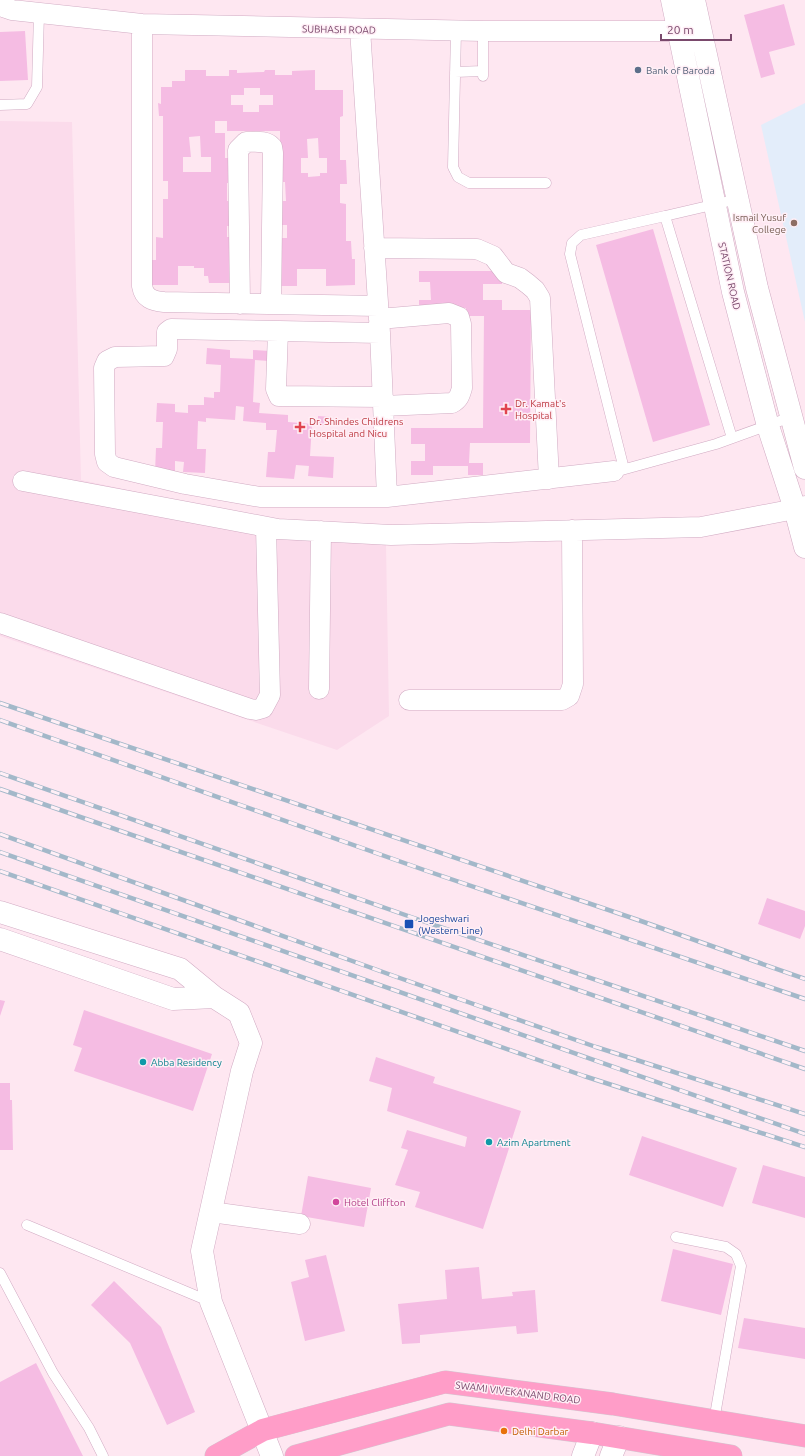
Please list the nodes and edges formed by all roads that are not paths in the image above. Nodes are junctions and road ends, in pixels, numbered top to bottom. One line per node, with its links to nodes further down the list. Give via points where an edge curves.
1 (672, 0): 10 (street, STATION ROAD)
2 (694, 0): 9 (street)
3 (0, 6): 4 (street, SUBHASH ROAD)
4 (39, 13): 5 (street, SUBHASH ROAD); 12 (lane, via 36,91 27,104)
5 (142, 24): 6 (street, SUBHASH ROAD); 18 (street, via 143,292 154,302)
6 (360, 29): 7 (street, SUBHASH ROAD); 17 (street)
7 (456, 31): 8 (street, SUBHASH ROAD); 11 (lane)
8 (483, 31): 10 (street, SUBHASH ROAD); 11 (lane, via 483,73)
9 (701, 31): 10 (street, SUBHASH ROAD); 14 (street)
10 (679, 32): 15 (street, STATION ROAD)
11 (455, 72): 13 (lane, via 453,167 458,177 469,183)
12 (0, 105)
13 (546, 183)
14 (738, 199): 15 (lane); 23 (street, via 757,288)
15 (714, 204): 16 (lane); 24 (street, STATION ROAD, via 733,292)
16 (665, 216): 25 (lane); 27 (lane, via 581,235 570,247)
17 (374, 248): 20 (street); 28 (street, via 477,249 493,256 506,273 520,278 535,290 540,298)
18 (240, 304): 19 (street); 19 (street, via 238,150 246,142 268,143 273,153)
19 (271, 304): 20 (street)
20 (379, 319): 21 (street); 22 (street); 22 (street, via 449,314 459,317 461,324 462,388 456,401)
21 (278, 331): 22 (street, via 276,389 279,396); 30 (street, via 171,329 167,332 167,349 164,356 110,358 104,368 107,462 114,467 185,484 260,497)
22 (383, 401): 30 (street)
23 (791, 417): 24 (lane); 26 (street)
24 (768, 426): 25 (lane); 31 (street, STATION ROAD)
25 (732, 438): 27 (lane)
26 (805, 468)
27 (619, 470): 28 (street)
28 (549, 479): 30 (street)
29 (23, 481): 32 (street)
30 (387, 497)
31 (800, 508): 33 (street, via 701,527); 35 (street, STATION ROAD)
32 (266, 527): 34 (street); 36 (street, via 270,695 263,708 250,709)
33 (572, 530): 34 (street, via 391,535); 38 (street, via 574,684 570,696 562,700)
34 (321, 531): 37 (street)
35 (805, 547)
36 (0, 623)
37 (318, 689)
38 (409, 700)
39 (0, 912): 40 (street)
40 (55, 930): 42 (street); 43 (street, via 180,969)
41 (0, 939): 42 (street)
42 (48, 955): 43 (street, via 173,999)
43 (214, 997): 44 (street, via 239,1013 251,1043 242,1071)
44 (211, 1212): 45 (street); 49 (street, via 202,1251)
45 (300, 1224)
46 (27, 1225): 49 (lane)
47 (676, 1237): 50 (lane, via 726,1247 736,1254 742,1266)
48 (0, 1273): 55 (lane, via 53,1373 89,1428)
49 (211, 1302): 51 (street)
50 (714, 1421): 51 (main road, SWAMI VIVEKANAND ROAD, via 613,1404 445,1382); 53 (main road, SWAMI VIVEKANAND ROAD)
51 (263, 1430): 56 (main road, SWAMI VIVEKANAND ROAD); 57 (street)
52 (592, 1432): 54 (main road); 58 (main road, via 449,1414); 59 (street)
53 (805, 1436)
54 (615, 1447): 60 (main road)
55 (103, 1456)
56 (216, 1456)
57 (272, 1456)
58 (296, 1456)
59 (583, 1456)
60 (731, 1456)

